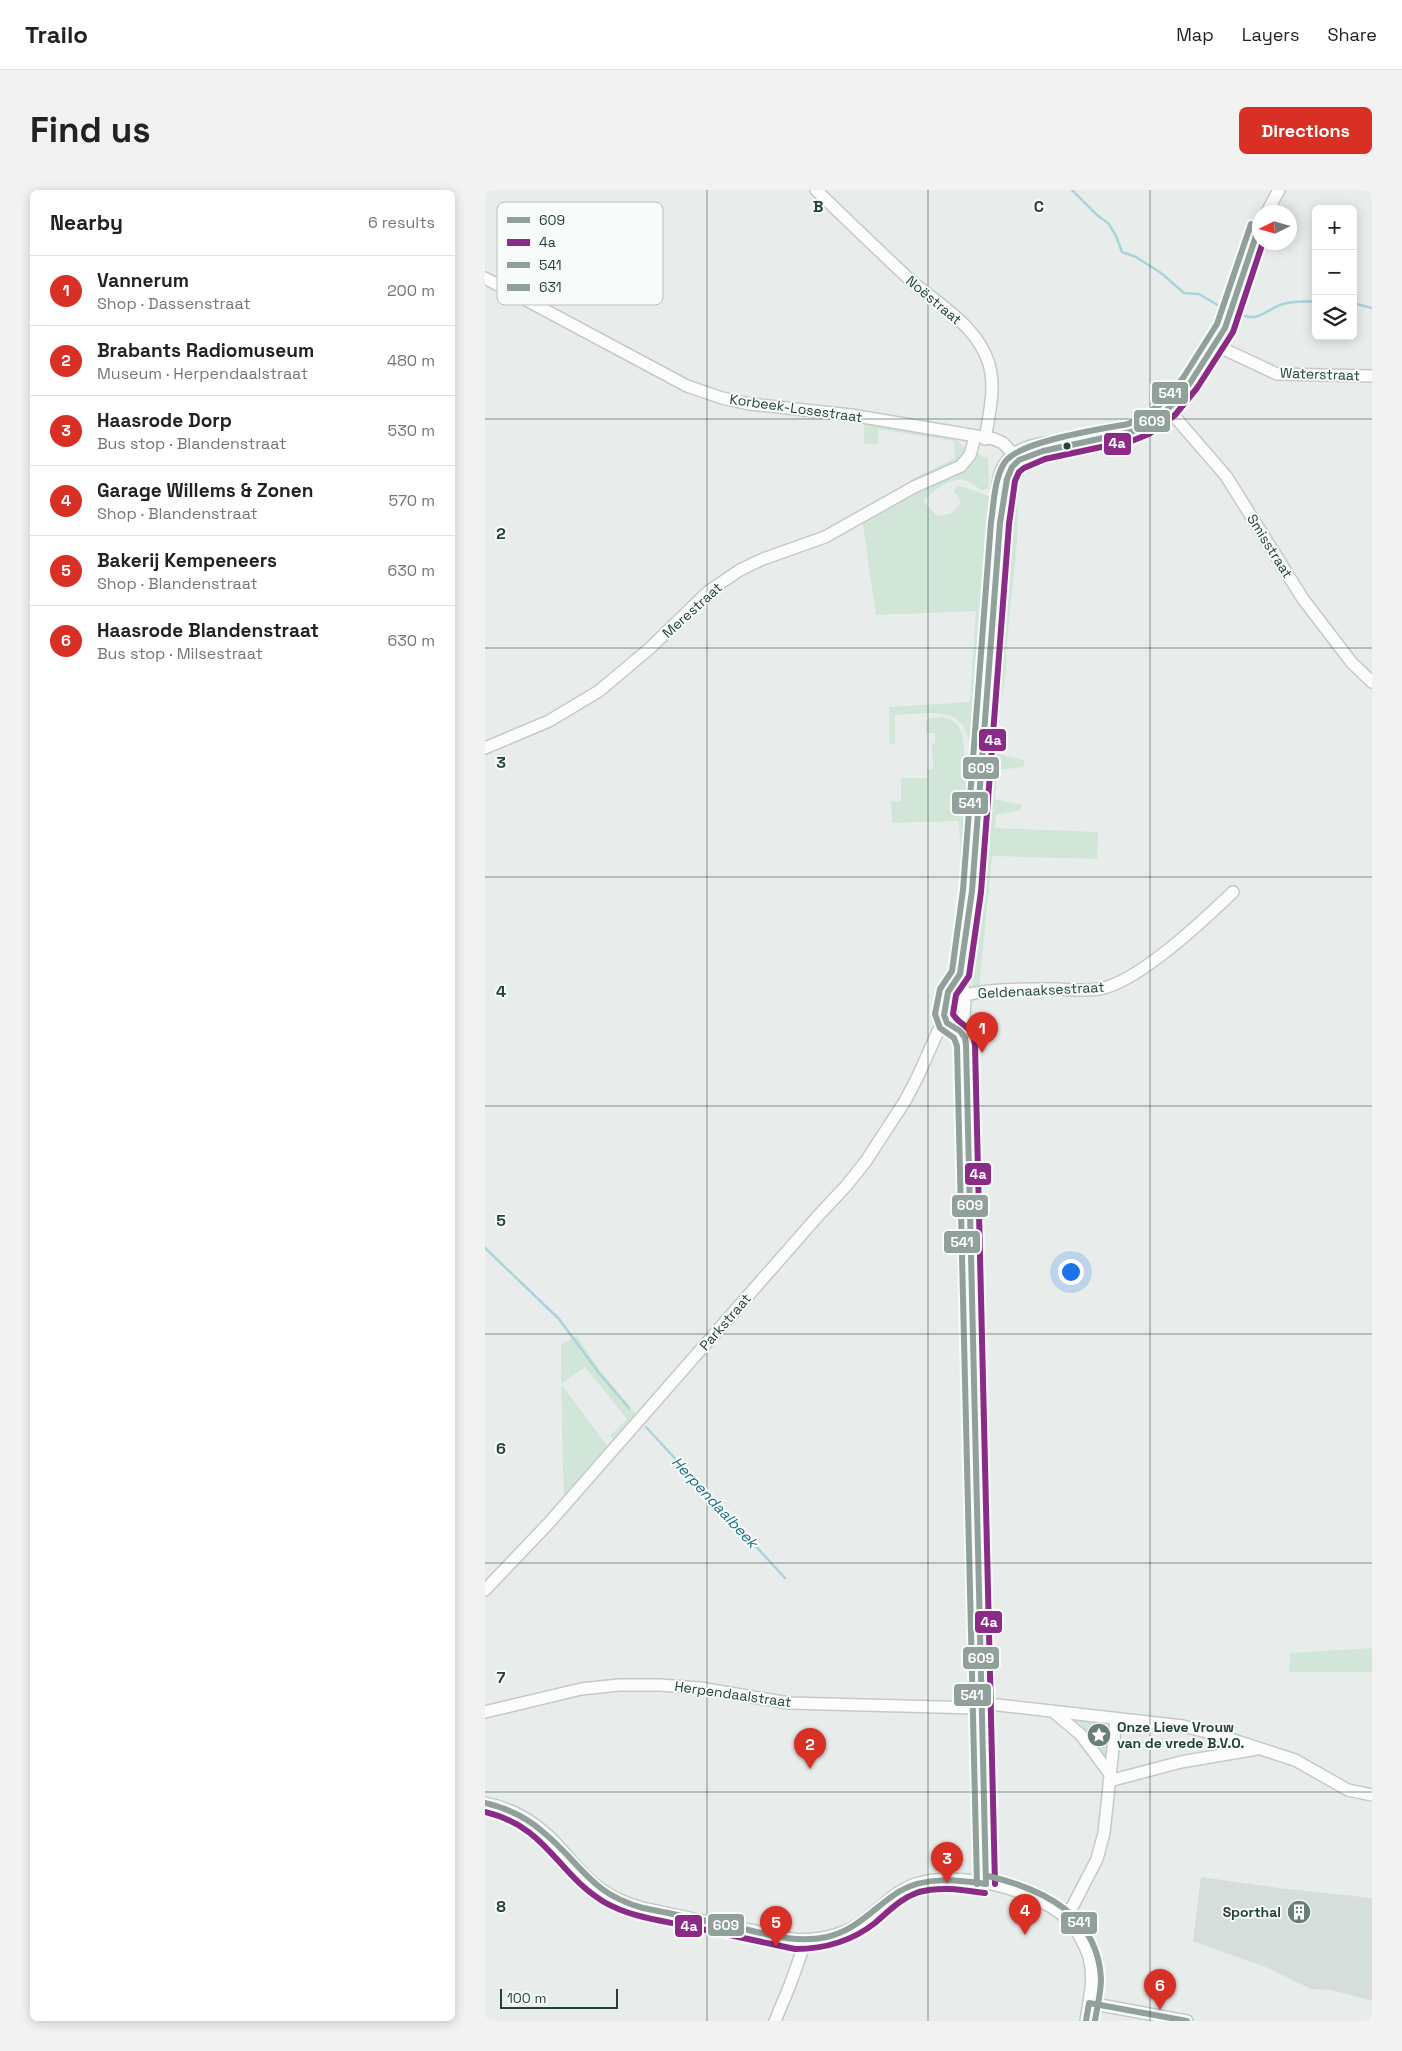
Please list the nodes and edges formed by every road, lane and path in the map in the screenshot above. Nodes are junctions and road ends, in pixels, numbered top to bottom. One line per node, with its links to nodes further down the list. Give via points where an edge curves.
1 (816, 190): 11 (street, Noëstraat, via 974,336 984,352 992,386)
2 (1279, 190): 3 (street)
3 (1271, 205)
4 (1252, 246): 8 (street, via 1229,319)
5 (485, 278): 6 (street, Korbeek-Losestraat)
6 (497, 284)
7 (536, 305): 11 (street, Korbeek-Losestraat, via 687,386 722,398 750,404 851,414)
8 (1215, 344): 9 (street, Waterstraat, via 1277,374); 10 (street, via 1190,383)
9 (1372, 376)
10 (1168, 409): 12 (street, via 1131,432); 13 (street, Smisstraat, via 1226,476 1303,598 1352,663)
11 (980, 438): 12 (street); 14 (street, Merestraat, via 961,466 914,487 825,537 740,570 709,591 649,649 599,691 549,721)
12 (1013, 460): 16 (street, via 1000,523 975,863)
13 (1372, 682)
14 (485, 748)
15 (1233, 892): 18 (street, Geldenaaksestraat, via 1139,972 1111,986 1093,990)
16 (960, 974): 17 (street); 18 (street)
17 (951, 987): 18 (street, via 960,986); 20 (street, Parkstraat)
18 (965, 993): 19 (street)
19 (964, 1021): 20 (street, via 960,1025); 21 (street)
20 (949, 1023): 21 (street); 22 (street, Parkstraat, via 936,1034 900,1110 866,1162 548,1524)
21 (965, 1038): 23 (street)
22 (485, 1590)
23 (983, 1706): 24 (street, Herpendaalstraat, via 789,1703 699,1688 619,1685 581,1689); 25 (street, Herpendaalstraat, via 989,1704); 31 (street)
24 (485, 1712)
25 (1053, 1712): 26 (street, Herpendaalstraat); 28 (street, via 1081,1734 1105,1764)
26 (1116, 1720): 27 (street, Herpendaalstraat, via 1183,1726); 28 (street)
27 (1257, 1748): 28 (street); 29 (street, Herpendaalstraat, via 1295,1760 1348,1790)
28 (1110, 1777): 32 (street, via 1104,1833 1097,1859)
29 (1372, 1795)
30 (485, 1803): 33 (street, via 533,1823 593,1883 627,1903 731,1928)
31 (986, 1884): 32 (street, via 1034,1899); 33 (street, via 946,1880 916,1884 895,1894 849,1930)
32 (1066, 1919): 34 (street, via 1089,1956 1092,1981)
33 (806, 1940): 35 (street)
34 (1089, 2003): 36 (street); 37 (street)
35 (775, 2021)
36 (1086, 2021)
37 (1187, 2021)

